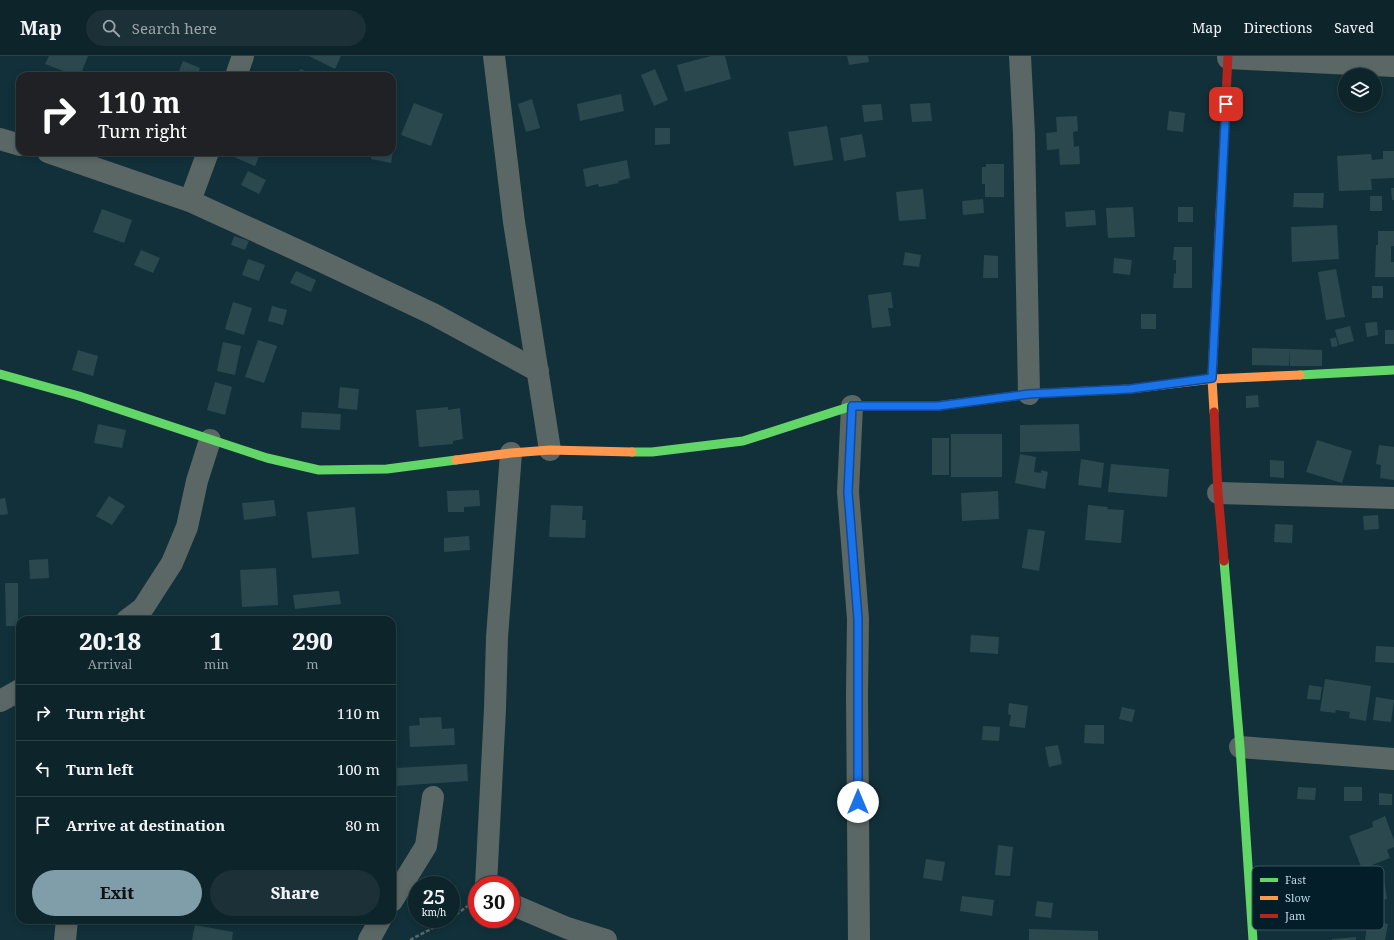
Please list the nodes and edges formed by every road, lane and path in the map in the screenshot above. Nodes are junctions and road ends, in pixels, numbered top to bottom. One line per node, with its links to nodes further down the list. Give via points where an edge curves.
1 (243, 56): 6 (street)
2 (494, 56): 13 (street, via 514,222)
3 (1020, 56): 16 (street)
4 (1228, 57): 5 (street); 15 (street)
5 (1394, 66)
6 (237, 72)
7 (0, 139): 8 (street)
8 (16, 144)
9 (60, 156): 11 (street)
10 (207, 156): 11 (street)
11 (190, 201): 13 (street, via 433,314)
12 (1394, 370): 15 (street)
13 (538, 371): 19 (street)
14 (0, 374): 18 (street, via 79,396)
15 (1212, 378): 16 (street, via 1130,389); 21 (street)
16 (1029, 394): 17 (street, via 938,406)
17 (852, 406): 19 (street, via 743,441 652,452); 41 (street, via 848,492 858,619)
18 (210, 440): 20 (street, via 266,458 319,470 387,469); 23 (street, via 197,481 187,527 172,563 143,608)
19 (550, 450): 20 (street)
20 (511, 453): 29 (street, via 497,637)
21 (1218, 493): 22 (street); 26 (street)
22 (1394, 498)
23 (132, 616)
24 (16, 692): 25 (street)
25 (0, 701)
26 (1240, 747): 27 (street); 34 (street)
27 (1394, 759)
28 (433, 797): 30 (street, via 426,846)
29 (486, 876)
30 (396, 895)
31 (520, 908): 40 (street, via 567,928)
32 (67, 924): 37 (street)
33 (378, 924): 38 (street)
34 (1252, 925)
35 (432, 928): 39 (path)
36 (1252, 930): 42 (street)
37 (66, 940)
38 (369, 940)
39 (410, 940)
40 (606, 940)
41 (859, 940)
42 (1253, 940)

